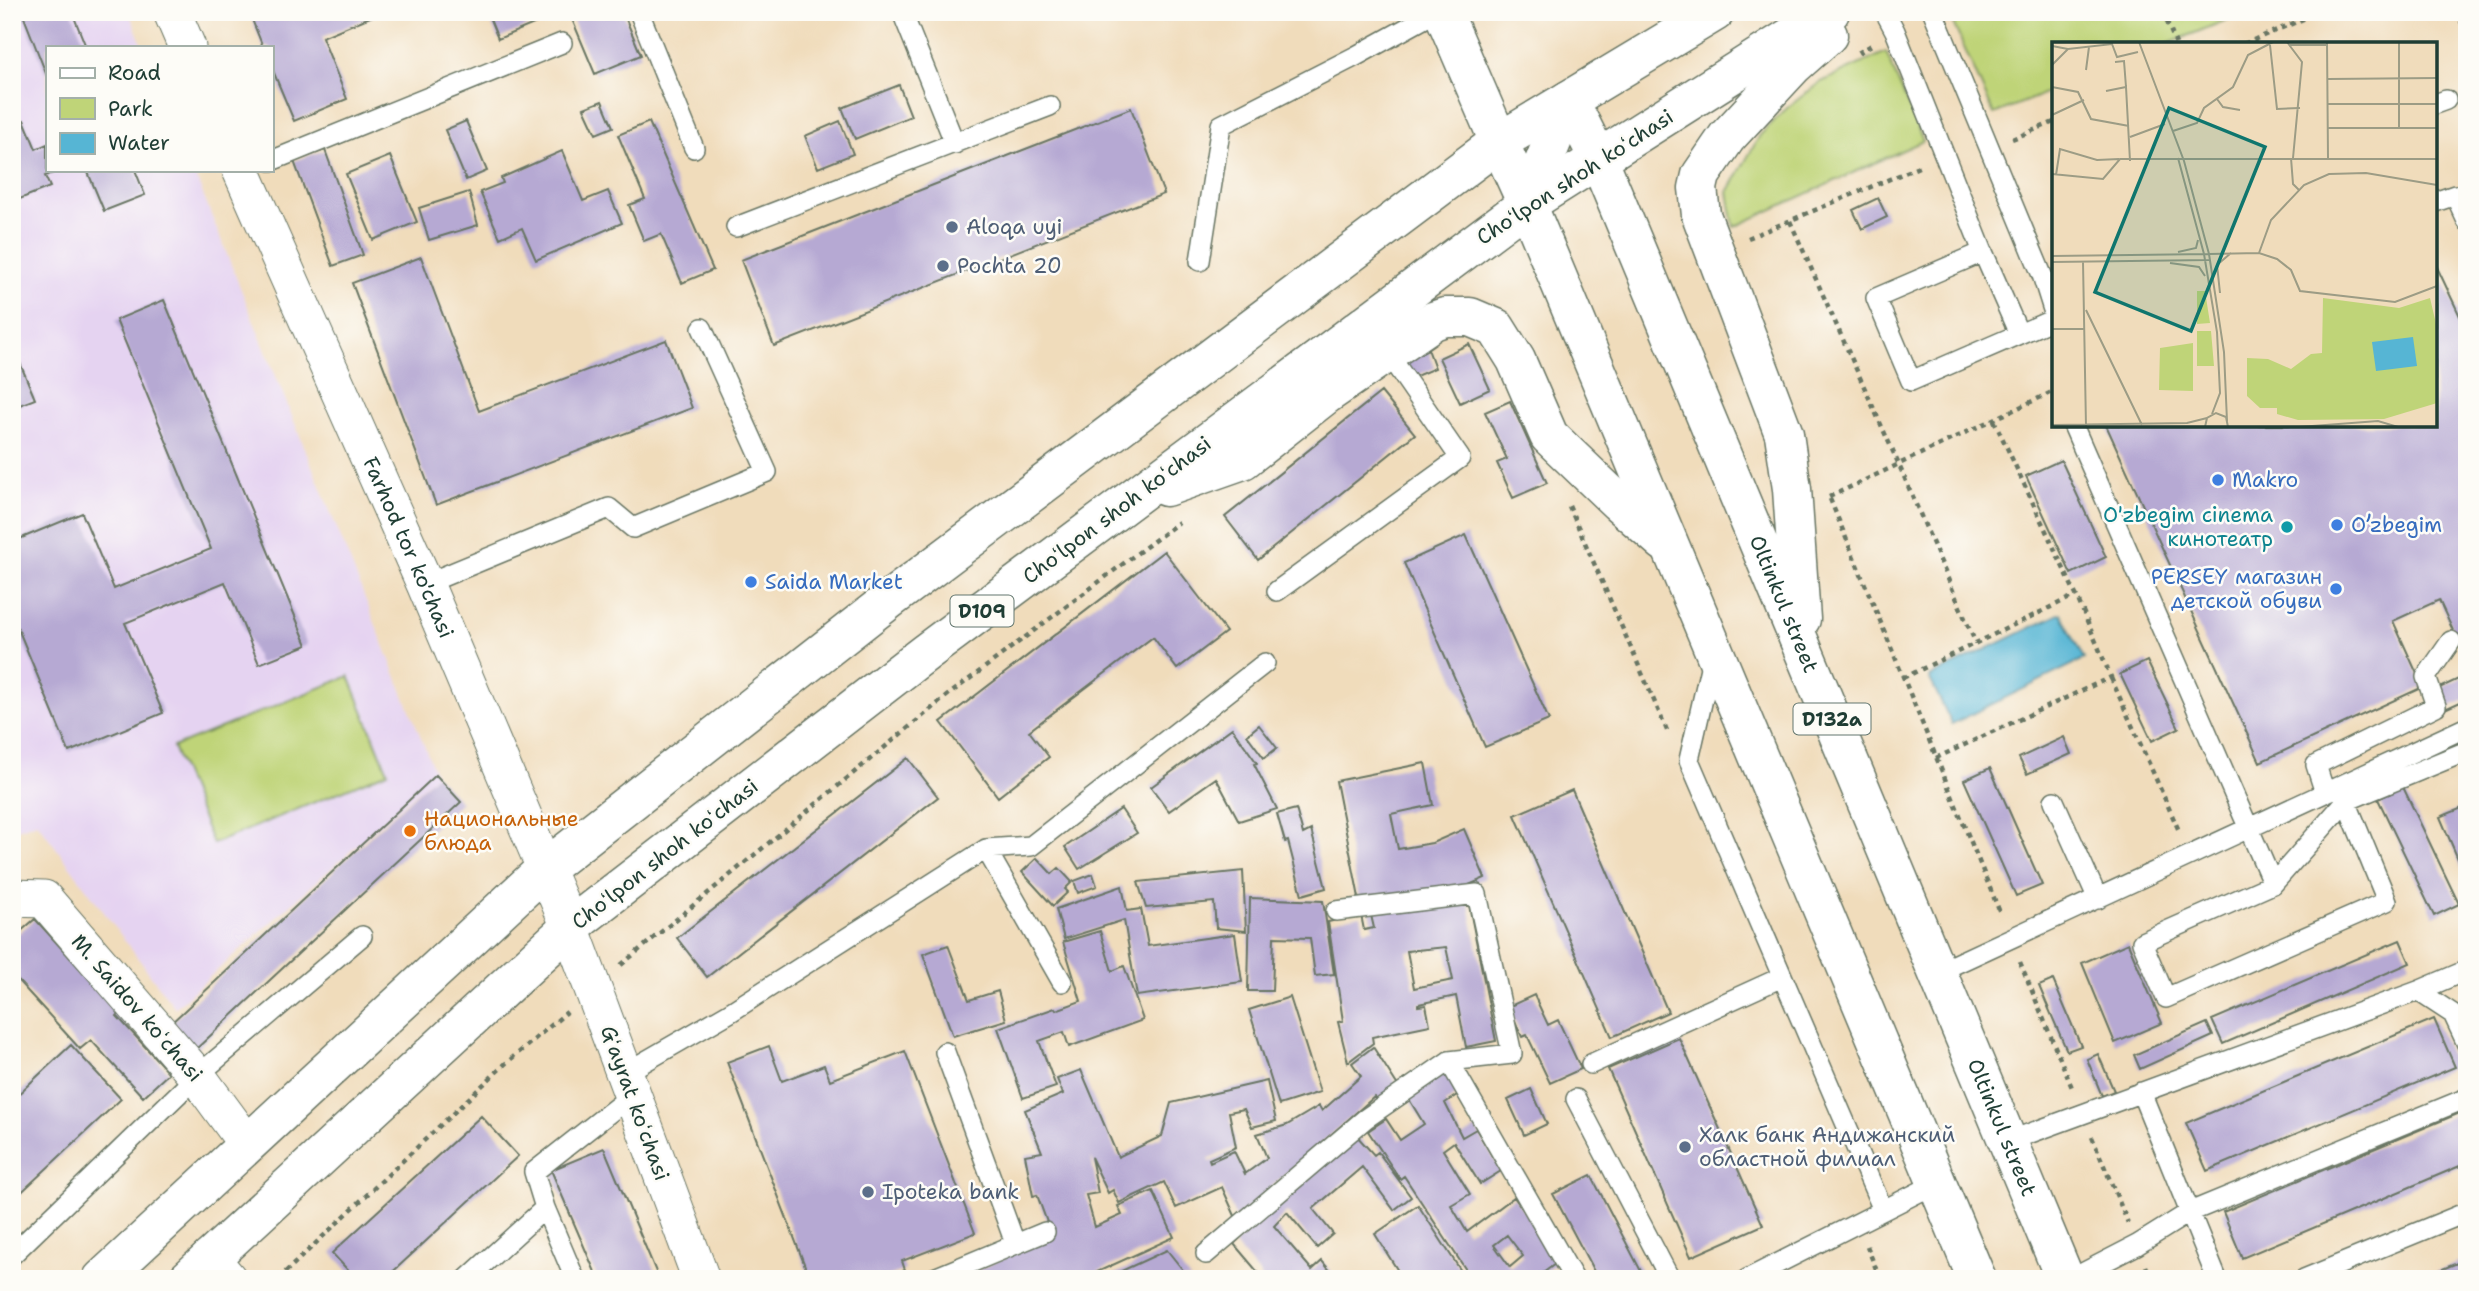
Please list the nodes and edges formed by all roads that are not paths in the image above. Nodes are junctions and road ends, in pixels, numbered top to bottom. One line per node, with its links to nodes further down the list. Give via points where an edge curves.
1 (172, 12): 12 (street)
2 (639, 12): 17 (lane)
3 (902, 12): 16 (lane)
4 (1436, 12): 27 (lane, via 1221,125)
5 (1443, 12): 15 (main road)
6 (1715, 12): 13 (main road)
7 (1830, 12): 20 (main road, Choʻlpon shoh koʻchasi / D109)
8 (1853, 12): 40 (main road, via 1793,66 1727,137 1701,175 1698,188 1701,215 1784,434)
9 (1885, 12): 26 (lane)
10 (1933, 12): 28 (lane)
11 (562, 43): 19 (lane)
12 (187, 46)
13 (1569, 100): 15 (main road); 18 (main road); 20 (main road, Oltinkul street)
14 (1050, 106): 16 (lane)
15 (1499, 142): 18 (main road); 23 (main road); 50 (main road, via 889,600)
16 (955, 144): 25 (lane)
17 (694, 148)
18 (1548, 151): 20 (main road); 23 (main road)
19 (273, 160)
20 (1599, 160): 23 (main road, Choʻlpon shoh koʻchasi / D109); 40 (main road, Oltinkul street / D132a)
21 (252, 172): 37 (street, Farhod tor ko'chasi)
22 (2437, 201): 24 (lane, via 2455,195)
23 (1527, 204): 35 (main road, Choʻlpon shoh koʻchasi / D109); 36 (main road)
24 (2467, 221)
25 (736, 227)
26 (1983, 252): 32 (lane); 32 (lane, via 1876,298 1911,381)
27 (1200, 261)
28 (2048, 272): 29 (lane)
29 (2052, 299)
30 (2052, 320): 32 (lane)
31 (702, 328): 37 (lane, via 767,472 633,528 610,508)
32 (2019, 334)
33 (1399, 342): 35 (main road, via 1243,460); 36 (main road, via 1445,317 1470,317 1496,328 1516,360 1549,436); 38 (lane, via 1393,361 1460,458)
34 (2074, 427): 48 (lane)
35 (1131, 500): 55 (main road, Choʻlpon shoh koʻchasi / D109)
36 (1671, 549): 41 (main road)
37 (425, 584): 50 (street, Farhod tor ko'chasi)
38 (1277, 591)
39 (2451, 640): 45 (lane, via 2426,677 2436,706 2316,765)
40 (1803, 649): 58 (main road, Oltinkul street / D132a)
41 (1714, 650): 59 (lane, via 1689,760); 73 (main road)
42 (1265, 663): 49 (lane, via 1031,846)
43 (2467, 727): 45 (lane)
44 (2467, 751): 47 (lane)
45 (2325, 793): 48 (lane)
46 (2054, 801): 53 (lane)
47 (2346, 801): 51 (lane); 51 (lane, via 2387,901 2166,999 2142,942)
48 (2248, 829): 51 (lane); 53 (lane)
49 (986, 849): 60 (lane); 67 (lane, via 729,1013)
50 (545, 869): 55 (street, Farhod tor ko'chasi); 72 (main road)
51 (2273, 884)
52 (12, 898): 66 (street, M. Saidov koʻchasi, via 44,899)
53 (2098, 899): 58 (lane)
54 (1336, 911): 64 (lane, via 1477,894 1512,1054)
55 (570, 927): 67 (street, Gʻayrat koʻchasi); 82 (main road, Choʻlpon shoh koʻchasi / D109)
56 (362, 936): 66 (lane)
57 (2467, 971): 61 (lane)
58 (1938, 972): 71 (main road, Oltinkul street / D132a)
59 (1782, 976): 65 (lane); 75 (lane)
60 (1062, 982)
61 (2417, 991): 62 (lane, via 2453,1014); 68 (lane)
62 (2467, 1044)
63 (945, 1052): 79 (lane)
64 (1449, 1061): 80 (lane, via 1365,1119); 83 (lane)
65 (1591, 1065)
66 (197, 1076): 72 (street, M. Saidov koʻchasi); 81 (lane)
67 (628, 1084): 74 (lane, via 534,1172); 87 (street, Gʻayrat koʻchasi)
68 (2141, 1092): 71 (lane); 76 (lane)
69 (2467, 1098): 76 (lane)
70 (1576, 1099): 89 (lane)
71 (2009, 1141): 92 (main road, Oltinkul street / D132a)
72 (247, 1144): 84 (main road)
73 (1937, 1184): 75 (lane); 91 (main road)
74 (545, 1208): 85 (lane); 86 (lane)
75 (1883, 1210): 90 (lane)
76 (2190, 1212): 92 (lane); 93 (lane)
77 (2467, 1212): 94 (lane)
78 (1045, 1232): 79 (lane)
79 (1015, 1243): 88 (lane)
80 (1206, 1254)
81 (12, 1255)
82 (209, 1272)
83 (1571, 1277)
84 (102, 1279)
85 (467, 1279)
86 (575, 1279)
87 (701, 1279)
88 (932, 1279)
89 (1670, 1279)
90 (1746, 1279)
91 (1977, 1279)
92 (2068, 1279)
93 (2217, 1279)
94 (2304, 1279)

